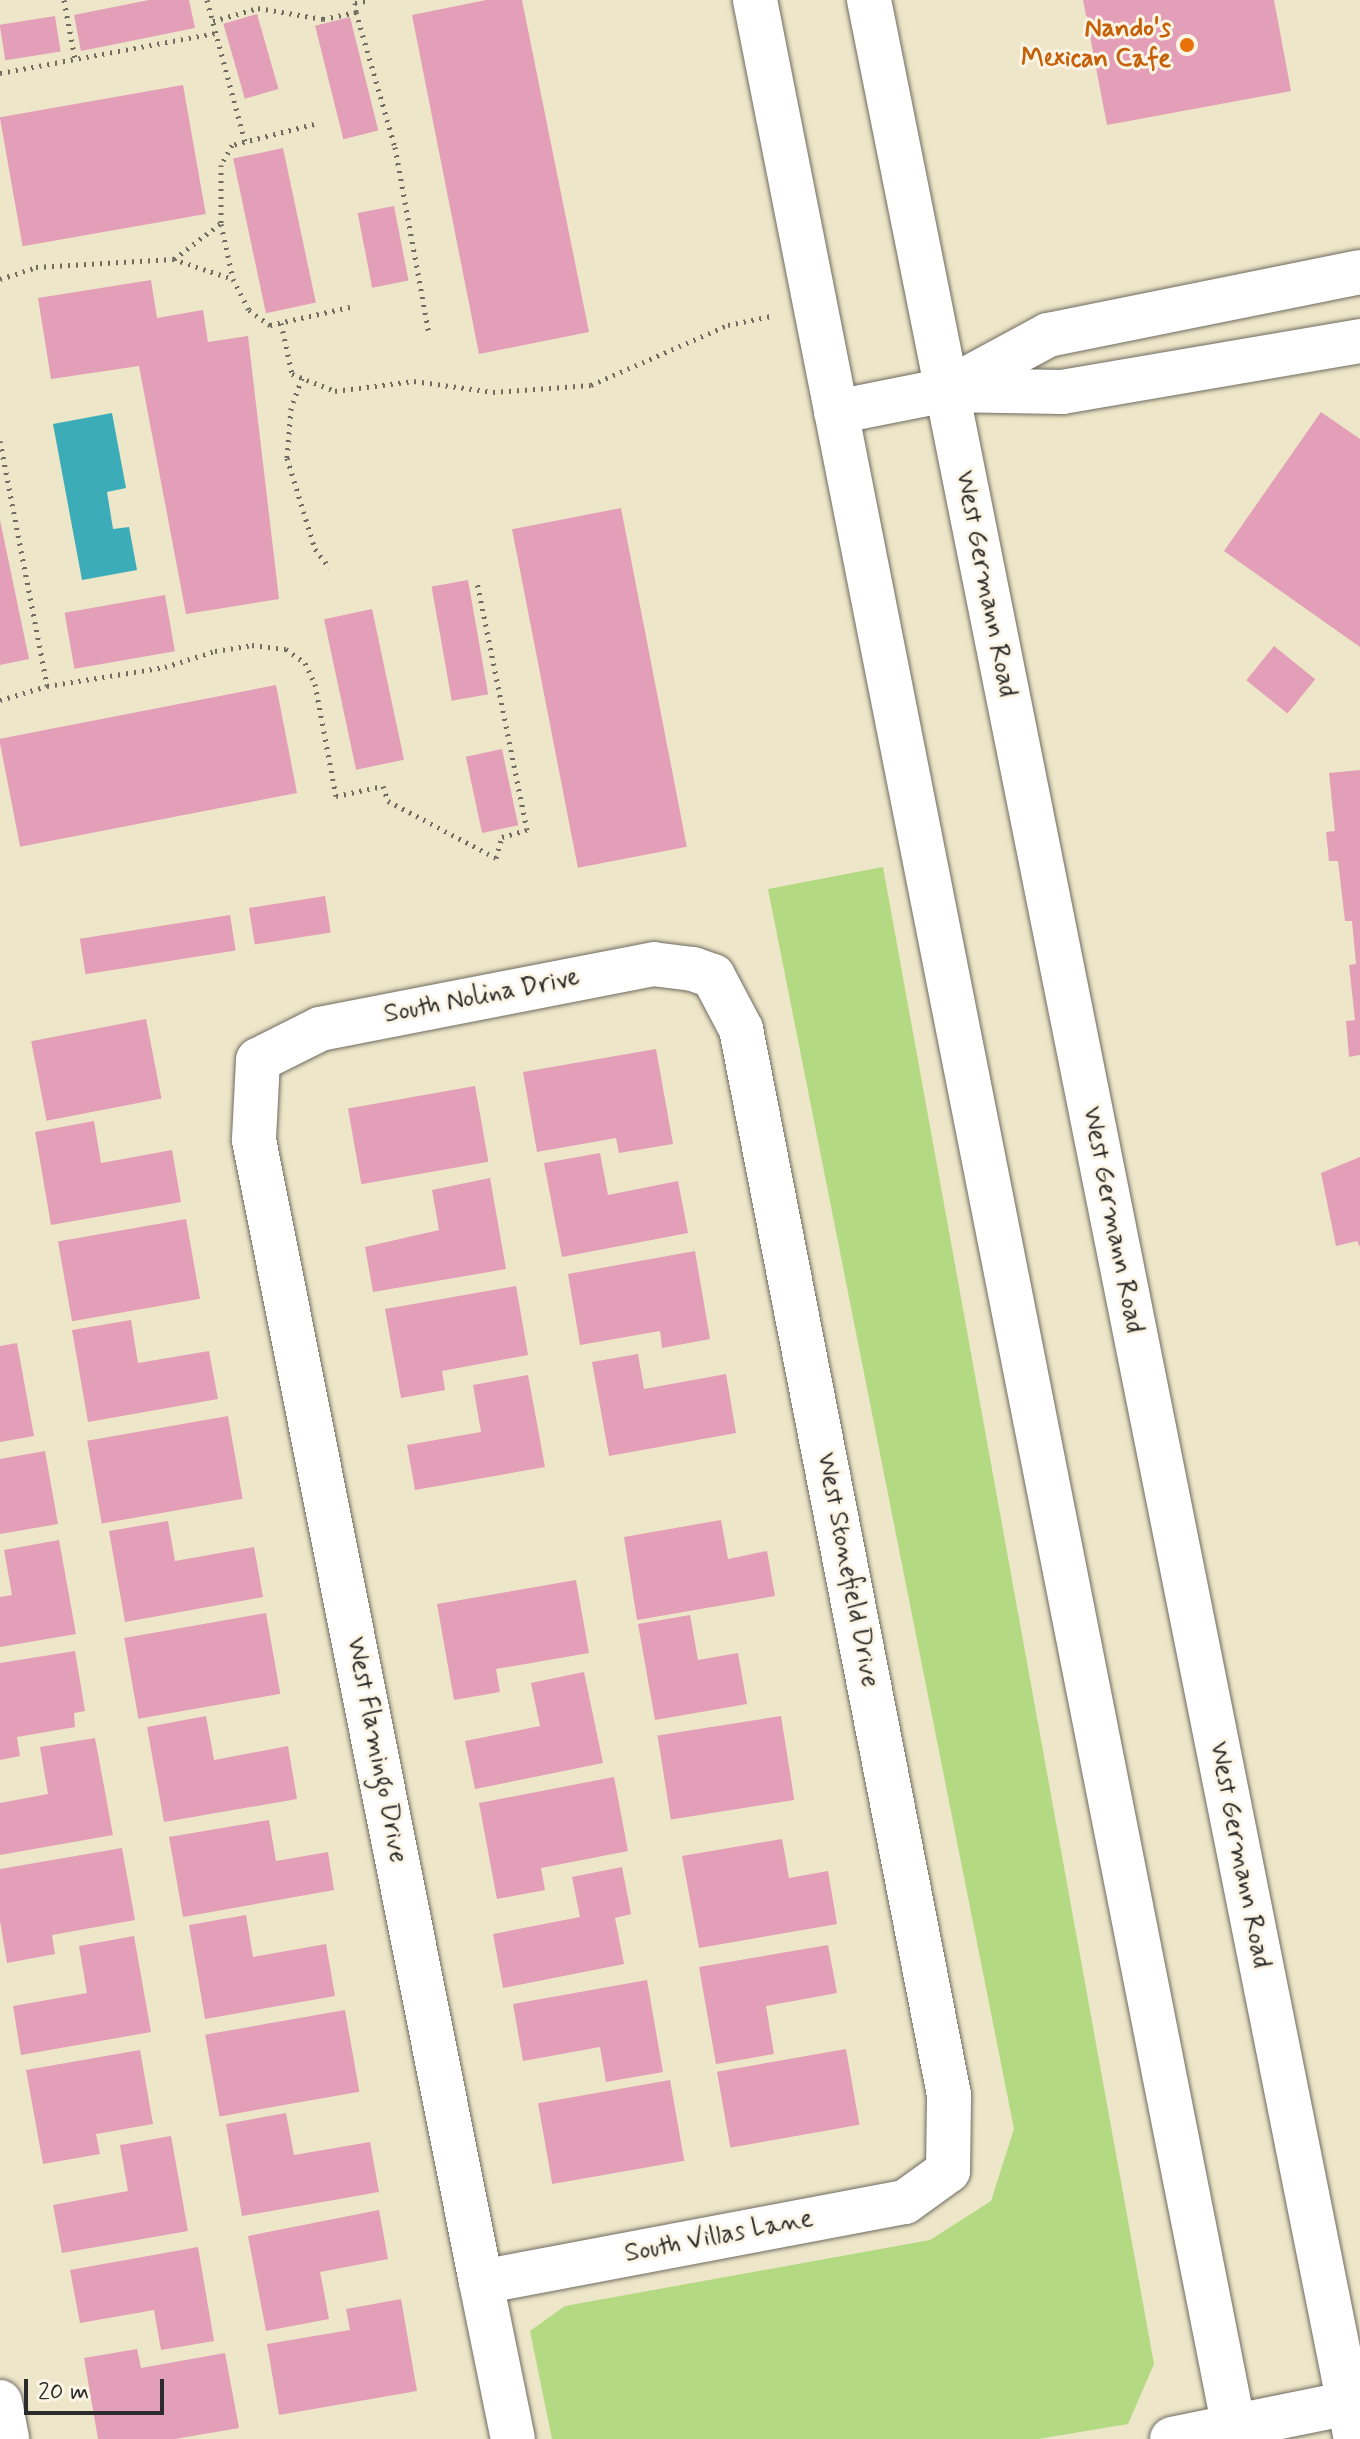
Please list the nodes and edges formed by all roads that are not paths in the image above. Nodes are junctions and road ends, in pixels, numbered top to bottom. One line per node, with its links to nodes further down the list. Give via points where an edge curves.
1 (755, 0): 6 (main road)
2 (869, 0): 5 (main road, West Germann Road)
3 (1360, 272): 5 (main road, via 1048,335)
4 (1360, 341): 5 (main road, via 1062,392)
5 (946, 390): 6 (main road); 12 (main road, West Germann Road)
6 (836, 412): 13 (main road)
7 (713, 976): 8 (main road, South Nolina Drive, via 654,964 320,1029); 9 (main road, West Stonefield Drive, via 744,1045 949,2095)
8 (258, 1060): 10 (main road, West Flamingo Drive, via 254,1140)
9 (948, 2171): 10 (main road, South Villas Lane, via 905,2202)
10 (481, 2282): 15 (main road, West Flamingo Drive)
11 (0, 2402): 14 (main road)
12 (1352, 2421): 13 (main road)
13 (1234, 2433): 16 (main road)
14 (7, 2439)
15 (513, 2439)
16 (1172, 2439)

